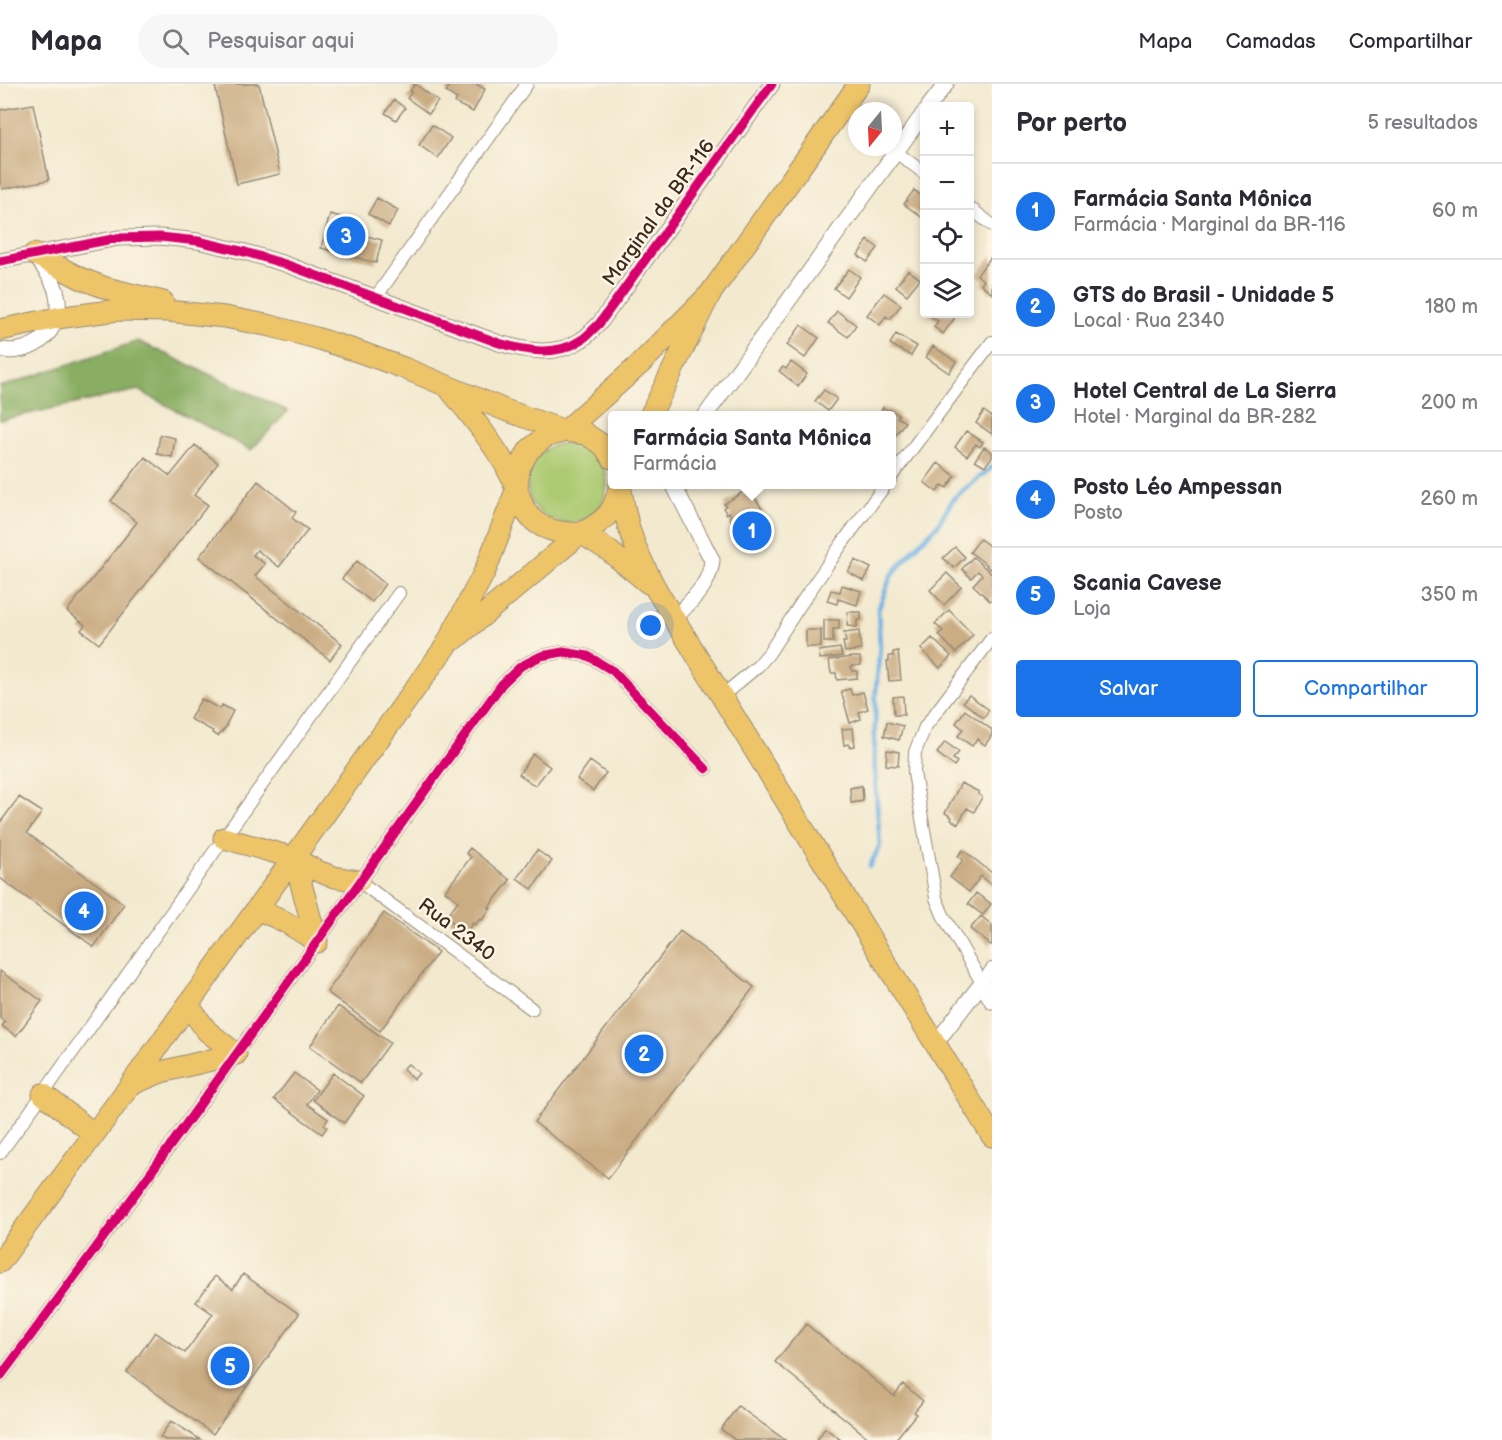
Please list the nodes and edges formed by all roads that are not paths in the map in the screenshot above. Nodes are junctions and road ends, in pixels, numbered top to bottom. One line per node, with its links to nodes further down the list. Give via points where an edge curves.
1 (527, 84): 16 (street)
2 (859, 84): 15 (highway)
3 (946, 84): 5 (street)
4 (768, 86): 16 (street, Marginal da BR-116, via 598,324 582,340 562,350 518,349)
5 (932, 102)
6 (920, 119): 7 (street)
7 (902, 144)
8 (893, 156): 24 (street)
9 (901, 156): 10 (street)
10 (920, 170)
11 (972, 210): 12 (street)
12 (992, 225)
13 (34, 254): 14 (street); 16 (street, via 118,238 198,241 285,264); 17 (highway, via 106,288); 18 (street, via 55,287)
14 (0, 261)
15 (710, 294): 23 (highway); 25 (highway)
16 (376, 297)
17 (225, 317): 18 (highway, via 118,310); 22 (highway, via 349,348)
18 (57, 318): 19 (highway); 21 (street, via 48,335 36,345 17,351)
19 (0, 330)
20 (992, 342): 27 (street)
21 (0, 350)
22 (446, 386): 25 (highway); 28 (highway, via 483,432)
23 (652, 411)
24 (709, 411)
25 (565, 431): 26 (highway, via 586,435); 28 (highway, via 545,437 529,450 519,468)
26 (608, 452)
27 (896, 470)
28 (517, 488): 33 (highway, via 522,506 547,529); 38 (highway, via 485,571)
29 (619, 489): 33 (highway, via 609,515)
30 (621, 489): 34 (highway, via 633,540)
31 (676, 489): 36 (street, via 712,560 704,586)
32 (882, 489): 39 (street, via 769,653)
33 (581, 533): 34 (highway); 38 (highway)
34 (657, 591): 36 (highway)
35 (399, 593): 41 (street)
36 (674, 619): 39 (highway)
37 (992, 638): 47 (street, via 925,727 915,752 914,773 936,898)
38 (445, 647): 42 (highway)
39 (722, 696): 51 (highway)
40 (706, 768): 43 (street, via 613,671 588,656 563,652 541,656 502,684)
41 (224, 838): 42 (highway); 54 (street)
42 (294, 858): 43 (highway, via 334,877); 44 (highway); 45 (highway)
43 (359, 881): 45 (street); 50 (street, Rua 2340)
44 (256, 910): 45 (highway, via 287,922); 49 (highway)
45 (317, 942): 52 (street)
46 (992, 969): 47 (street)
47 (982, 983): 48 (street); 51 (street)
48 (992, 1001)
49 (188, 1005): 52 (highway, via 207,1030); 53 (highway)
50 (532, 1009)
51 (935, 1044): 56 (highway)
52 (236, 1054): 53 (highway, via 161,1072); 59 (street)
53 (131, 1084): 55 (highway)
54 (43, 1094): 55 (highway); 57 (street)
55 (94, 1134): 58 (highway)
56 (992, 1136)
57 (0, 1153)
58 (0, 1262)
59 (0, 1377)

